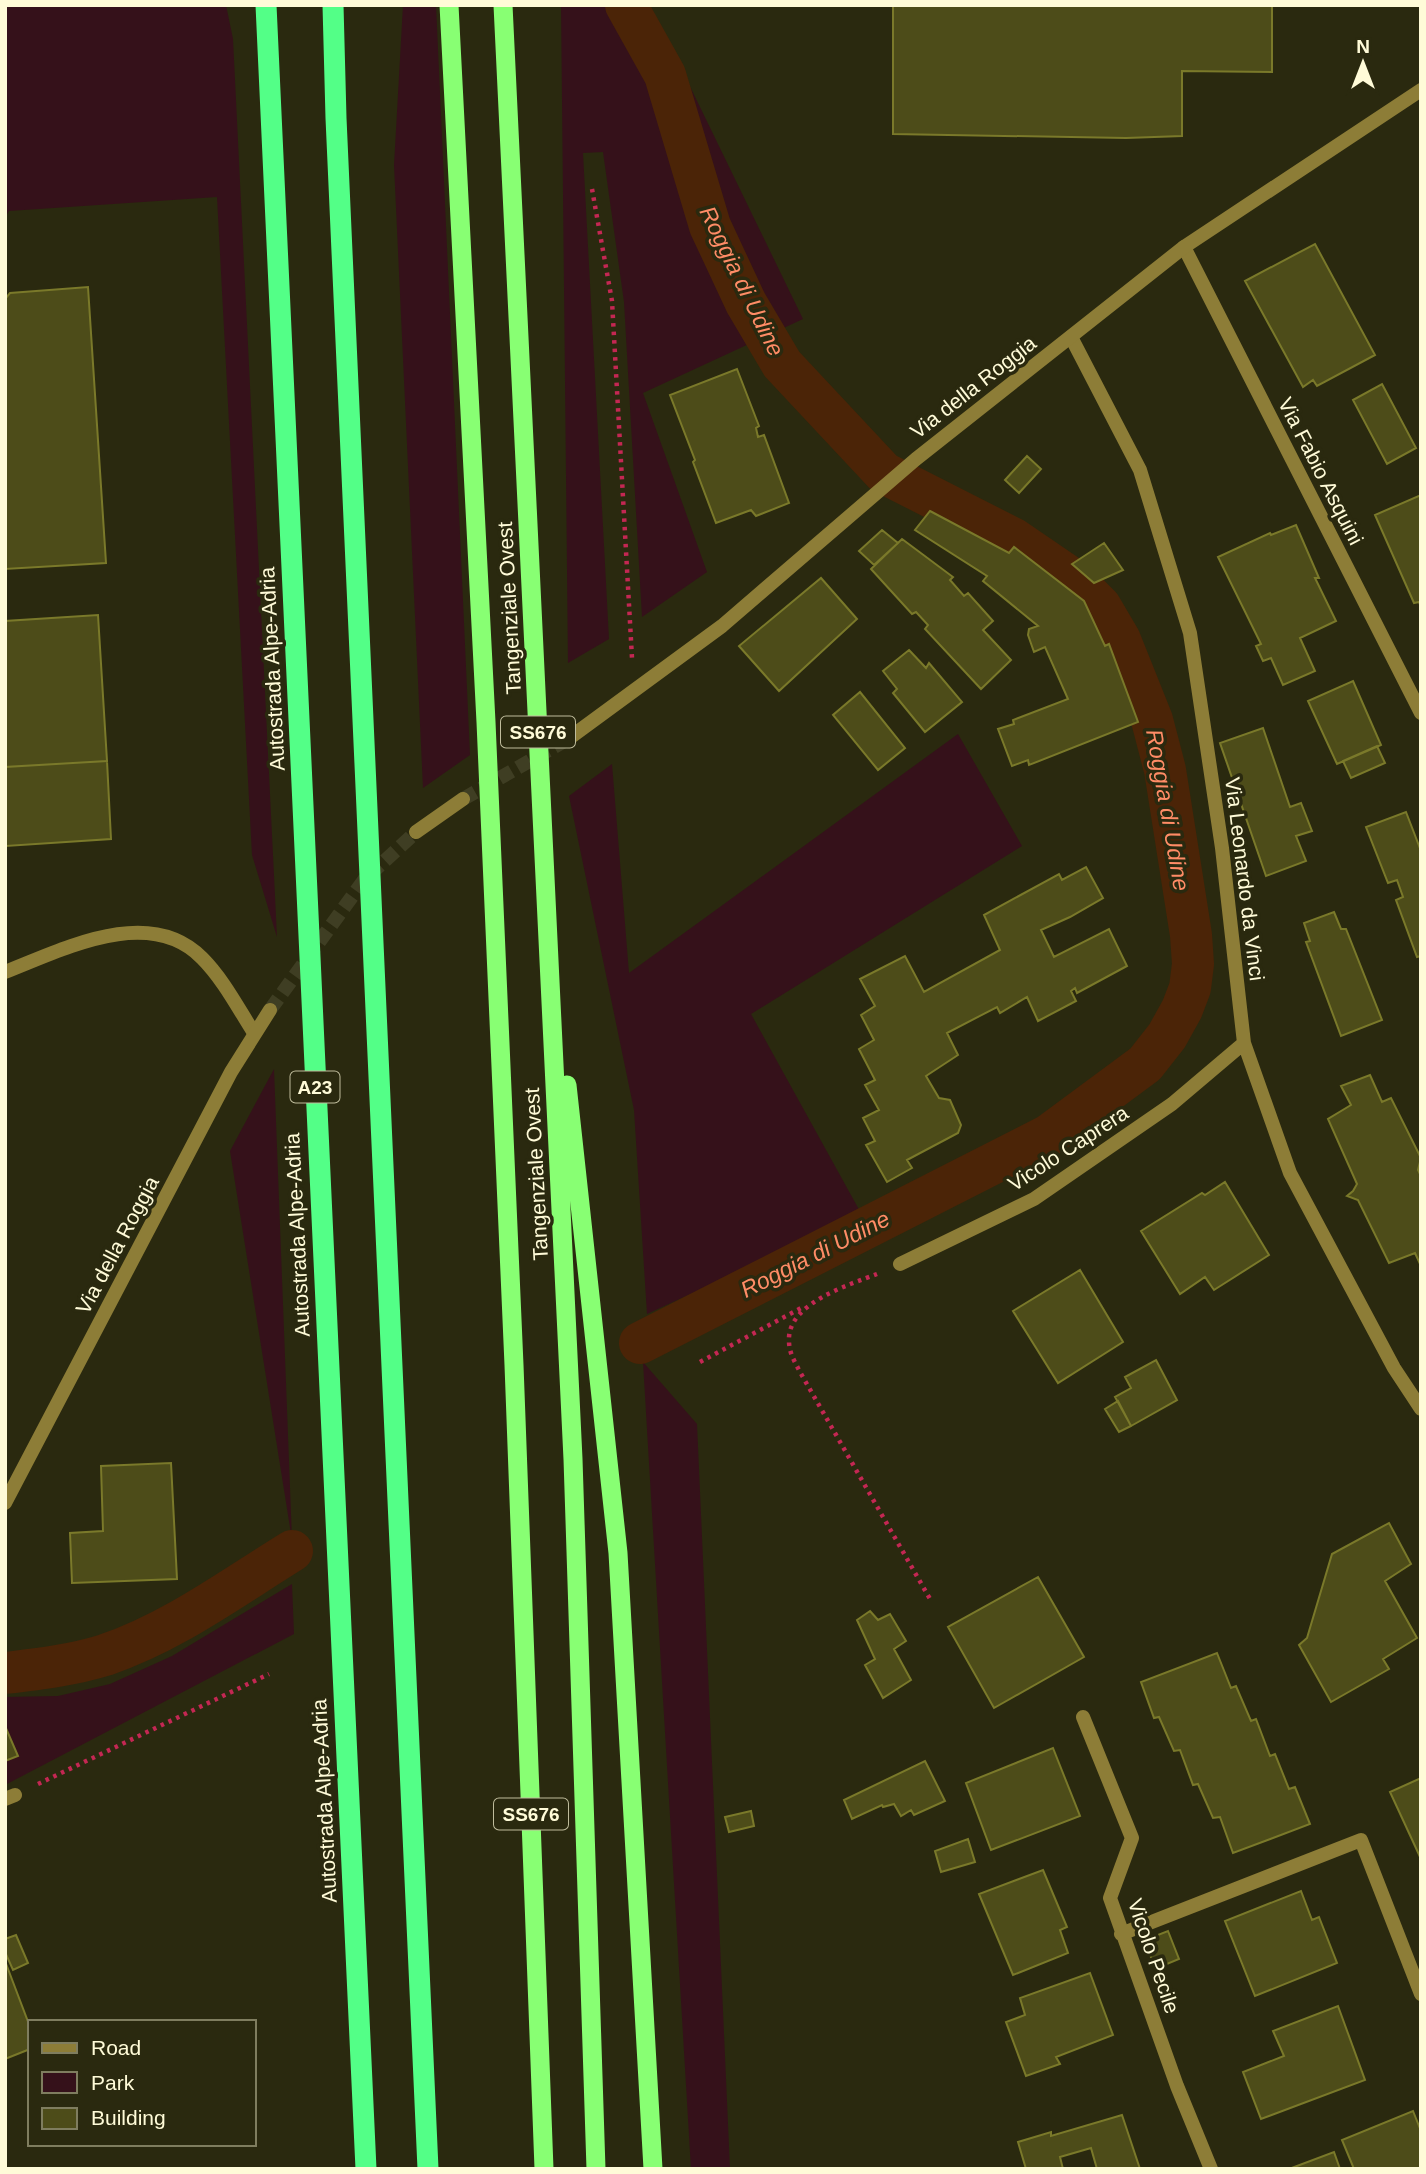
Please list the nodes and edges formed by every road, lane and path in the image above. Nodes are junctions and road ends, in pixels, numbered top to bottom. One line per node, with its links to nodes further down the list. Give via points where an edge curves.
1 (266, 5): 30 (highway, Autostrada Alpe-Adria / A23)
2 (333, 5): 31 (highway)
3 (449, 5): 32 (highway, Tangenziale Ovest / SS676, via 486,722)
4 (503, 5): 14 (highway, Tangenziale Ovest / SS676)
5 (1421, 90): 7 (street, Via della Roggia)
6 (592, 189): 9 (path, via 611,302)
7 (1184, 247): 8 (street, Via della Roggia); 10 (street, Via Fabio Asquini)
8 (1071, 337): 11 (street, Via della Roggia, via 916,459 722,626); 18 (street, Via Leonardo da Vinci, via 1140,470 1190,633 1222,848)
9 (628, 627)
10 (1421, 713)
11 (568, 739)
12 (463, 799): 13 (street)
13 (416, 832)
14 (545, 887): 33 (highway, Tangenziale Ovest / SS676, via 573,1459); 34 (highway, via 618,1553)
15 (5, 972): 17 (street, via 81,942 126,932 161,935 183,943 201,957)
16 (270, 1010): 17 (street, Via della Roggia)
17 (254, 1033): 23 (street, Via della Roggia)
18 (1244, 1043): 19 (street, Vicolo Caprera, via 1172,1104 1034,1199); 22 (street, Via Leonardo da Vinci, via 1290,1173 1394,1368)
19 (900, 1264): 20 (path)
20 (810, 1304): 21 (path); 24 (path, via 790,1327 791,1356)
21 (700, 1362)
22 (1421, 1409)
23 (5, 1503)
24 (930, 1600)
25 (269, 1674): 27 (path)
26 (1083, 1717): 28 (street, Vicolo Pecile, via 1132,1838 1110,1898)
27 (10, 1797)
28 (1121, 1934): 29 (street, via 1361,1840); 35 (street, Vicolo Pecile)
29 (1421, 1994)
30 (366, 2169)
31 (428, 2169)
32 (544, 2169)
33 (596, 2169)
34 (653, 2169)
35 (1211, 2169)

